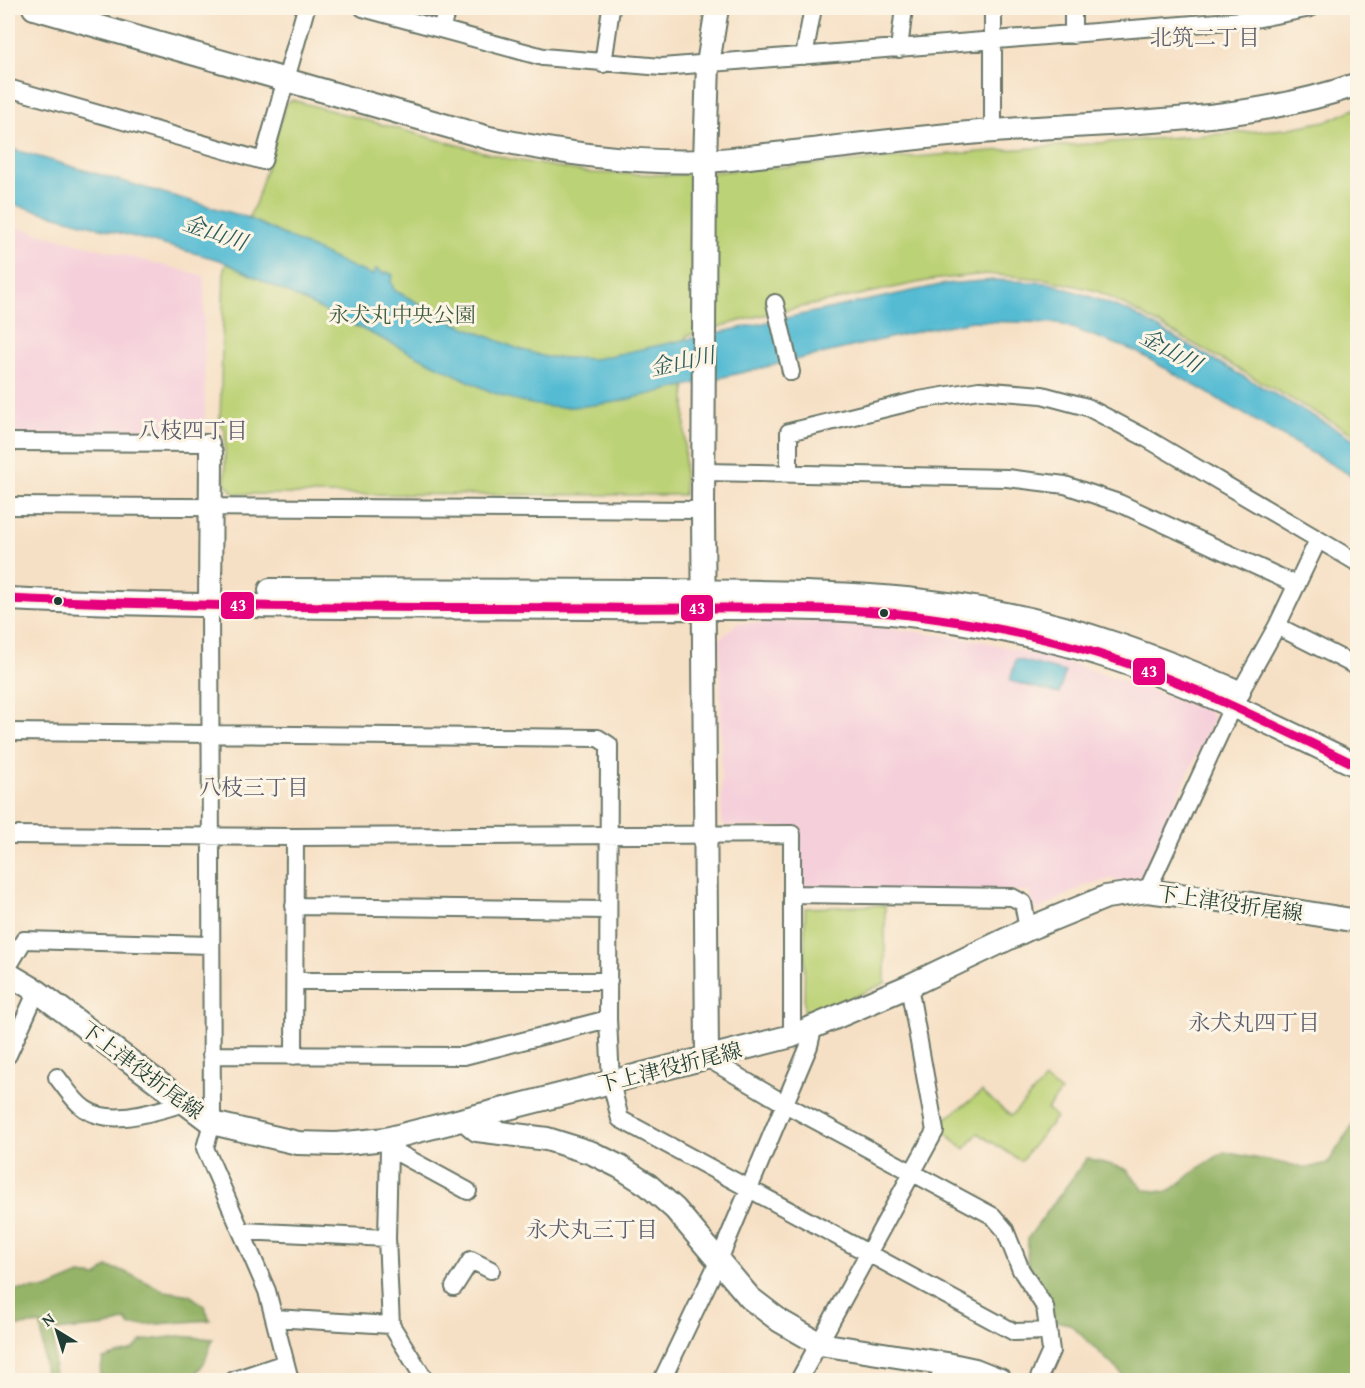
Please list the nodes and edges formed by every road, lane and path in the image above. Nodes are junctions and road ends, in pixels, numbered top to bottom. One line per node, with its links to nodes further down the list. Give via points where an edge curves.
1 (34, 8): 19 (street)
2 (306, 8): 19 (street)
3 (363, 8): 12 (street)
4 (448, 8): 12 (street)
5 (611, 8): 17 (street)
6 (717, 8): 18 (street)
7 (813, 8): 16 (street)
8 (904, 8): 15 (street)
9 (993, 8): 14 (street)
10 (1073, 8): 13 (street)
11 (1311, 8): 13 (street, via 1255,19)
12 (441, 28): 17 (street, via 543,57)
13 (1073, 35): 14 (street)
14 (992, 41): 15 (street); 22 (street)
15 (899, 49): 16 (street)
16 (804, 56): 18 (street)
17 (603, 63): 18 (street, via 662,67)
18 (708, 64): 23 (street)
19 (284, 81): 21 (street, via 263,161); 23 (street, via 489,138 560,153)
20 (1358, 84): 22 (street, via 1273,107)
21 (8, 88)
22 (993, 131): 23 (street)
23 (705, 161): 28 (street)
24 (775, 303): 25 (street)
25 (791, 372)
26 (8, 442): 27 (street, via 211,443)
27 (210, 453): 31 (street)
28 (704, 472): 29 (street); 32 (street)
29 (789, 473): 33 (street, via 789,432 919,400 979,390 1042,394 1086,407 1146,438); 36 (street, via 1007,478 1065,485 1119,503)
30 (8, 506): 31 (street)
31 (211, 508): 32 (street); 37 (street)
32 (703, 510): 39 (street)
33 (1318, 540): 34 (street); 36 (street)
34 (1358, 563)
35 (8, 585): 37 (street)
36 (1297, 585): 40 (street)
37 (210, 598): 38 (street); 39 (street); 44 (street)
38 (8, 599)
39 (704, 600): 42 (street, via 848,610 992,628 1066,645); 48 (street)
40 (1277, 626): 41 (street); 42 (street)
41 (1358, 667)
42 (1238, 699): 45 (street); 46 (street); 52 (street)
43 (8, 732): 44 (street)
44 (210, 736): 47 (street, via 598,738 609,745); 50 (street)
45 (1358, 748)
46 (1358, 766)
47 (609, 834): 48 (street); 51 (street); 55 (street)
48 (704, 834): 53 (street, via 792,834); 70 (street)
49 (8, 835): 50 (street)
50 (210, 836): 51 (street); 58 (street)
51 (295, 837): 54 (street)
52 (1147, 891): 56 (street, 下上津役折尾線); 57 (street, 下上津役折尾線, via 1107,897)
53 (793, 894): 57 (street, via 1012,897 1023,903); 66 (street)
54 (294, 906): 55 (street); 61 (street)
55 (608, 909): 62 (street)
56 (1358, 921)
57 (1028, 929): 63 (street, 下上津役折尾線)
58 (212, 945): 59 (street, via 24,940); 68 (street)
59 (8, 967)
60 (8, 974): 64 (street, 下上津役折尾線)
61 (295, 981): 62 (street); 69 (street)
62 (609, 981): 65 (street)
63 (909, 986): 66 (street, 下上津役折尾線); 78 (street, via 935,1131)
64 (37, 991): 67 (street); 73 (street, 下上津役折尾線)
65 (608, 1019): 69 (street, via 464,1056); 72 (street)
66 (802, 1033): 70 (street, 下上津役折尾線); 74 (street, via 809,1046)
67 (8, 1055)
68 (211, 1055): 69 (street); 76 (street)
69 (294, 1056)
70 (707, 1058): 72 (street, 下上津役折尾線); 74 (street)
71 (57, 1077): 73 (street, via 85,1109 108,1117)
72 (611, 1082): 75 (street, 下上津役折尾線); 79 (street, via 620,1119)
73 (186, 1103): 76 (street, 下上津役折尾線)
74 (785, 1104): 78 (street); 79 (street)
75 (464, 1119): 77 (street, 下上津役折尾線); 84 (street, via 477,1130 547,1139 592,1153 620,1167 675,1209)
76 (212, 1123): 77 (street, 下上津役折尾線, via 298,1143); 81 (street, via 205,1148)
77 (387, 1143): 80 (street); 82 (street)
78 (913, 1172): 83 (street); 89 (street, via 993,1216 1005,1230 1021,1270 1045,1307)
79 (749, 1188): 83 (street); 84 (street)
80 (468, 1191)
81 (241, 1231): 82 (street); 87 (street, via 267,1291)
82 (387, 1238): 88 (street)
83 (870, 1254): 89 (street, via 1014,1332); 90 (street)
84 (719, 1260): 90 (street, via 750,1298); 96 (street)
85 (491, 1270): 86 (street, via 471,1260)
86 (454, 1287)
87 (274, 1318): 88 (street); 91 (street)
88 (391, 1325): 95 (street)
89 (1048, 1331): 99 (street, via 1051,1351)
90 (820, 1344): 92 (street); 97 (street)
91 (285, 1363): 93 (street); 94 (street)
92 (942, 1372): 98 (street, via 975,1370)
93 (234, 1380)
94 (290, 1380)
95 (425, 1380)
96 (662, 1380)
97 (799, 1380)
98 (1000, 1380)
99 (1038, 1380)

